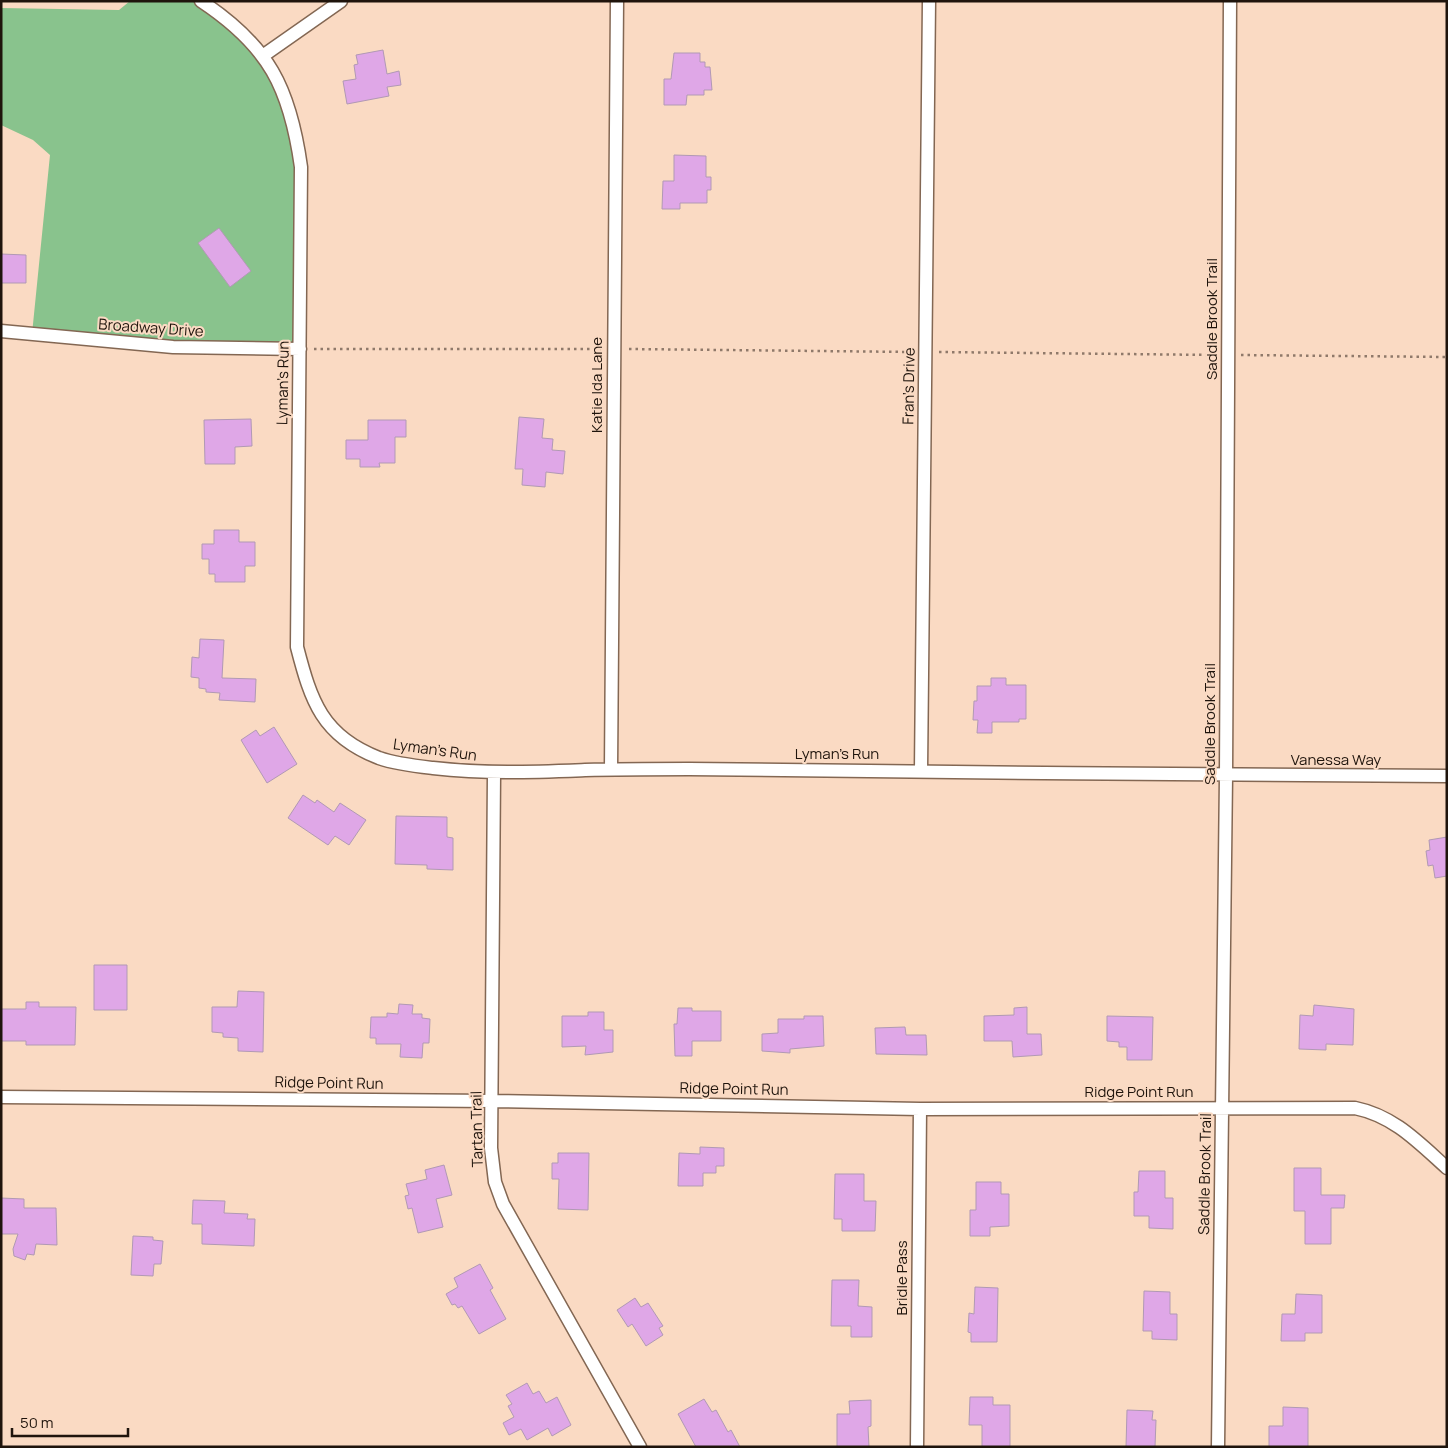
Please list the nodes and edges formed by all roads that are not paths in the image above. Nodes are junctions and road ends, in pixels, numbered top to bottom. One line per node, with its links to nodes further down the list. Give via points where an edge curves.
1 (200, 1): 6 (street, Lyman's Run, via 243,33)
2 (341, 1): 6 (street)
3 (617, 1): 9 (street, Katie Ida Lane)
4 (929, 1): 10 (street, Fran's Drive)
5 (1230, 1): 12 (street, Saddle Brook Trail)
6 (264, 55): 8 (street, Lyman's Run, via 296,129 301,167)
7 (1, 331): 8 (street, Broadway Drive, via 173,347)
8 (300, 349): 11 (street, Lyman's Run, via 297,647 302,669 322,718 353,747 382,759 415,766)
9 (611, 769): 10 (street, Lyman's Run); 11 (street, Lyman's Run)
10 (921, 771): 12 (street, Lyman's Run)
11 (494, 774): 15 (street, Tartan Trail)
12 (1226, 776): 13 (street, Vanessa Way); 16 (street, Saddle Brook Trail)
13 (1447, 776)
14 (1, 1097): 15 (street, Ridge Point Run)
15 (492, 1101): 17 (street, Ridge Point Run); 19 (street, Tartan Trail, via 495,1182 503,1204)
16 (1222, 1108): 17 (street, Ridge Point Run); 18 (street, Ridge Point Run, via 1355,1108 1375,1112 1409,1133); 21 (street, Saddle Brook Trail)
17 (920, 1109): 20 (street, Bridle Pass)
18 (1447, 1168)
19 (640, 1447)
20 (918, 1447)
21 (1218, 1447)

